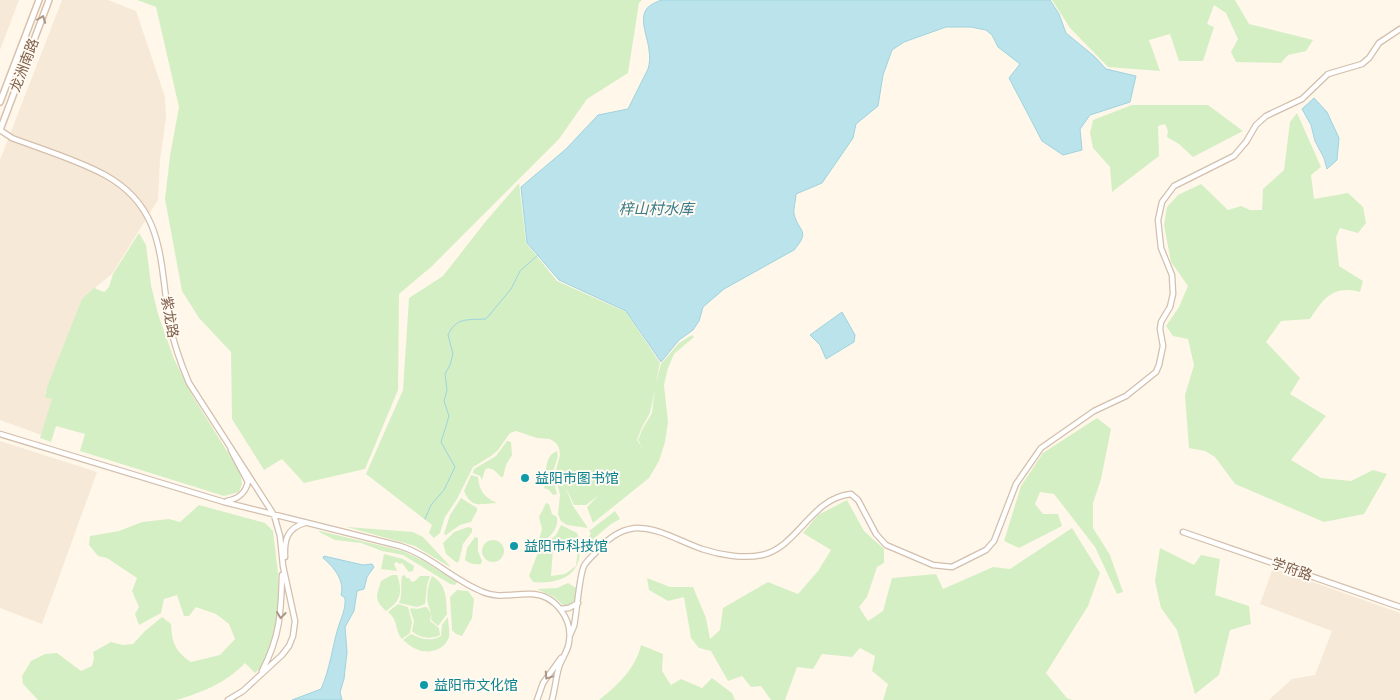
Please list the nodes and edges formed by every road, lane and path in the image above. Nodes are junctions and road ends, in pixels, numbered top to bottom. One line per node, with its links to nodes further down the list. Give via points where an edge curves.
1 (39, 0): 4 (main road, 龙洲南路)
2 (49, 0): 7 (main road, 龙洲南路, one-way to 2)
3 (1400, 29): 16 (street, via 1379,44 1362,64 1328,74 1302,99 1266,116 1234,156 1174,186 1162,202 1158,220 1161,248 1172,275 1174,294 1160,322 1163,346 1160,365 1126,396 1094,411 1041,448 1016,484 994,541 986,550 952,567 933,565 886,545 876,534 858,500 851,494 841,495 814,512 785,543 764,555 743,556 709,551 656,529 643,527 622,531 606,542 584,566)
4 (8, 82): 5 (main road); 6 (main road, 龙洲南路)
5 (0, 89)
6 (0, 102)
7 (0, 130): 9 (street, 紫龙路, via 12,138 105,175 132,195 142,207 159,244 170,324 182,368)
8 (0, 434): 10 (street)
9 (226, 440): 10 (street, via 248,482 243,494); 11 (street, 紫龙路)
10 (224, 502): 11 (street)
11 (274, 515): 12 (street); 14 (street, 紫龙路)
12 (306, 523): 15 (street, via 292,529 286,538); 18 (street, via 413,551 492,596 540,595)
13 (1183, 532): 17 (street, 学府路)
14 (283, 566): 15 (street, 紫龙路); 21 (street, 紫龙路, one-way to 21, via 281,619)
15 (286, 581): 21 (street, 紫龙路, via 294,620 293,636 282,655)
16 (578, 603): 18 (street); 19 (street)
17 (1400, 607)
18 (560, 609): 19 (street, via 566,617)
19 (570, 635): 20 (street)
20 (564, 656): 23 (street, one-way to 23, via 543,683); 24 (street)
21 (261, 674): 22 (street, 紫龙路)
22 (228, 700)
23 (537, 700)
24 (552, 700)

